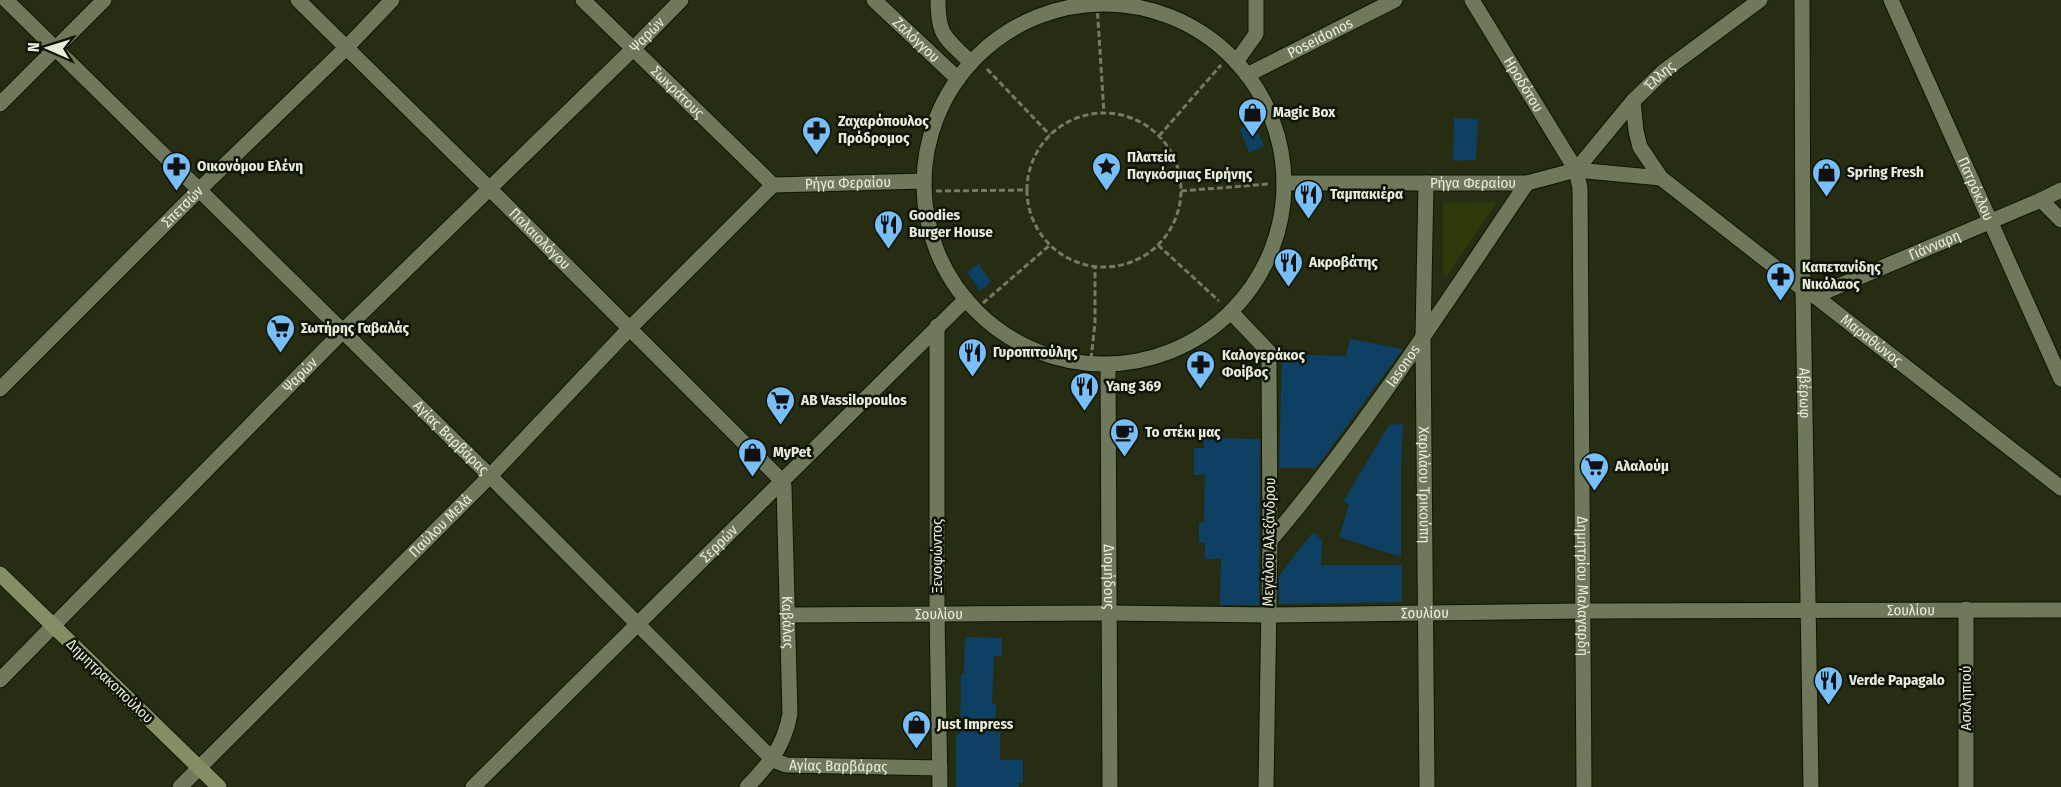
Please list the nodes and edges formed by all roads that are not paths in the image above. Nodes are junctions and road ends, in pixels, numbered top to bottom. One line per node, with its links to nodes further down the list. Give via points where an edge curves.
1 (6, 0): 19 (street, Αγίας Βαρβάρας)
2 (104, 0): 19 (street)
3 (298, 0): 17 (street, Παλαιολόγου)
4 (392, 0): 17 (street, Σπετσών)
5 (583, 0): 20 (street, Σωκράτους)
6 (681, 0): 20 (street, Ψαρών)
7 (874, 0): 18 (street, Ζαλόγγου)
8 (938, 0): 16 (street)
9 (1256, 0): 21 (street, via 1256,34)
10 (1395, 0): 23 (street, Poseidonos)
11 (1472, 0): 27 (street, Ηροδότου)
12 (1760, 0): 25 (street, Έλλης, via 1664,71)
13 (1802, 0): 40 (street, Αβέρωφ)
14 (1891, 0): 38 (street, Πατρόκλου)
15 (1096, 2): 21 (street, via 1154,11 1207,36); 22 (street, via 1031,19 1002,36)
16 (941, 32): 18 (street); 22 (street)
17 (347, 47): 34 (street, Σπετσών); 35 (street, Παλαιολόγου)
18 (926, 48): 24 (street, Ζαλόγγου)
19 (55, 49): 26 (street); 34 (street, Αγίας Βαρβάρας)
20 (632, 50): 32 (street, Σωκράτους); 35 (street, Ψαρών)
21 (1233, 59): 23 (street)
22 (974, 60): 24 (street)
23 (1247, 75): 29 (street, via 1267,108 1279,145)
24 (958, 79): 33 (street, via 933,127)
25 (1633, 101): 27 (street, Έλλης); 28 (street, Μαραθώνος, via 1640,147)
26 (0, 104)
27 (1576, 170): 28 (street, Ρήγα Φεραίου); 31 (street, Ρήγα Φεραίου); 58 (street, Δημητρίου Μαλαγαρδή, via 1581,203)
28 (1661, 178): 40 (street, Μαραθώνος)
29 (1284, 183): 30 (street, Ρήγα Φεραίου); 42 (street, via 1271,249 1249,291)
30 (1426, 183): 31 (street, Ρήγα Φεραίου); 46 (street, Χαριλάου Τρικούπη)
31 (1527, 183): 46 (street, Iasonos)
32 (773, 185): 33 (street, Ρήγα Φεραίου); 44 (street, Παύλου Μελά)
33 (924, 186): 41 (street, via 936,249)
34 (200, 189): 45 (street, Αγίας Βαρβάρας); 49 (street, Σπετσών)
35 (490, 189): 44 (street, Παλαιολόγου); 45 (street, Ψαρών)
36 (2061, 190): 37 (street, Γιάνναρη)
37 (2041, 200): 38 (street, Γιάνναρη); 39 (street)
38 (1989, 220): 40 (street, Γιάνναρη); 48 (street, Πατρόκλου)
39 (2061, 220)
40 (1809, 292): 52 (street, Μαραθώνος); 56 (street, Αβέρωφ)
41 (970, 305): 43 (street, Σερρών); 47 (street, via 1009,337 1040,353)
42 (1231, 312): 47 (street, via 1187,345 1135,362); 53 (street, Μεγάλου Αλεξάνδρου, via 1269,352)
43 (938, 326): 51 (street, Σερρών); 61 (street, Ξενοφώντος)
44 (629, 329): 50 (street, Παύλου Μελά); 51 (street, Παλαιολόγου)
45 (344, 331): 50 (street, Αγίας Βαρβάρας); 65 (street, Ψαρών)
46 (1423, 336): 53 (street, Iasonos); 59 (street, Χαριλάου Τρικούπη)
47 (1108, 365): 60 (street, Διομήδους)
48 (2061, 379)
49 (0, 389)
50 (490, 476): 64 (street, Αγίας Βαρβάρας); 68 (street, Παύλου Μελά)
51 (781, 480): 62 (street, Καβάλας); 64 (street, Σερρών)
52 (2061, 488)
53 (1270, 541): 63 (street, Μεγάλου Αλεξάνδρου)
54 (0, 574): 65 (main road, Δημητρακοπούλου)
55 (1966, 609): 56 (street, Σουλίου); 57 (street, Σουλίου); 80 (street, Ασκληπιού)
56 (1809, 610): 58 (street, Σουλίου); 79 (street, Αβέρωφ)
57 (2061, 610)
58 (1582, 611): 59 (street, Σουλίου); 78 (street, Δημητρίου Μαλαγαρδή)
59 (1426, 612): 63 (street, Σουλίου); 77 (street, Χαριλάου Τρικούπη)
60 (1109, 613): 61 (street, Σουλίου); 63 (street, Σουλίου); 75 (street, Διομήδους)
61 (937, 614): 62 (street, Σουλίου); 69 (street, Ξενοφώντος)
62 (789, 615): 67 (street, Καβάλας, via 790,714)
63 (1268, 615): 76 (street, Μεγάλου Αλεξάνδρου)
64 (638, 623): 67 (street, Αγίας Βαρβάρας); 72 (street, Σερρών)
65 (53, 626): 66 (street, Ψαρών); 68 (main road, Δημητρακοπούλου)
66 (0, 680)
67 (772, 760): 69 (street, Αγίας Βαρβάρας, via 786,765); 73 (street, Καβάλας)
68 (199, 768): 70 (street, Παύλου Μελά); 71 (main road, Δημητρακοπούλου)
69 (940, 768): 74 (street, Ξενοφώντος)
70 (180, 787)
71 (219, 787)
72 (473, 787)
73 (747, 787)
74 (940, 787)
75 (1110, 787)
76 (1266, 787)
77 (1427, 787)
78 (1584, 787)
79 (1811, 787)
80 (1966, 787)

